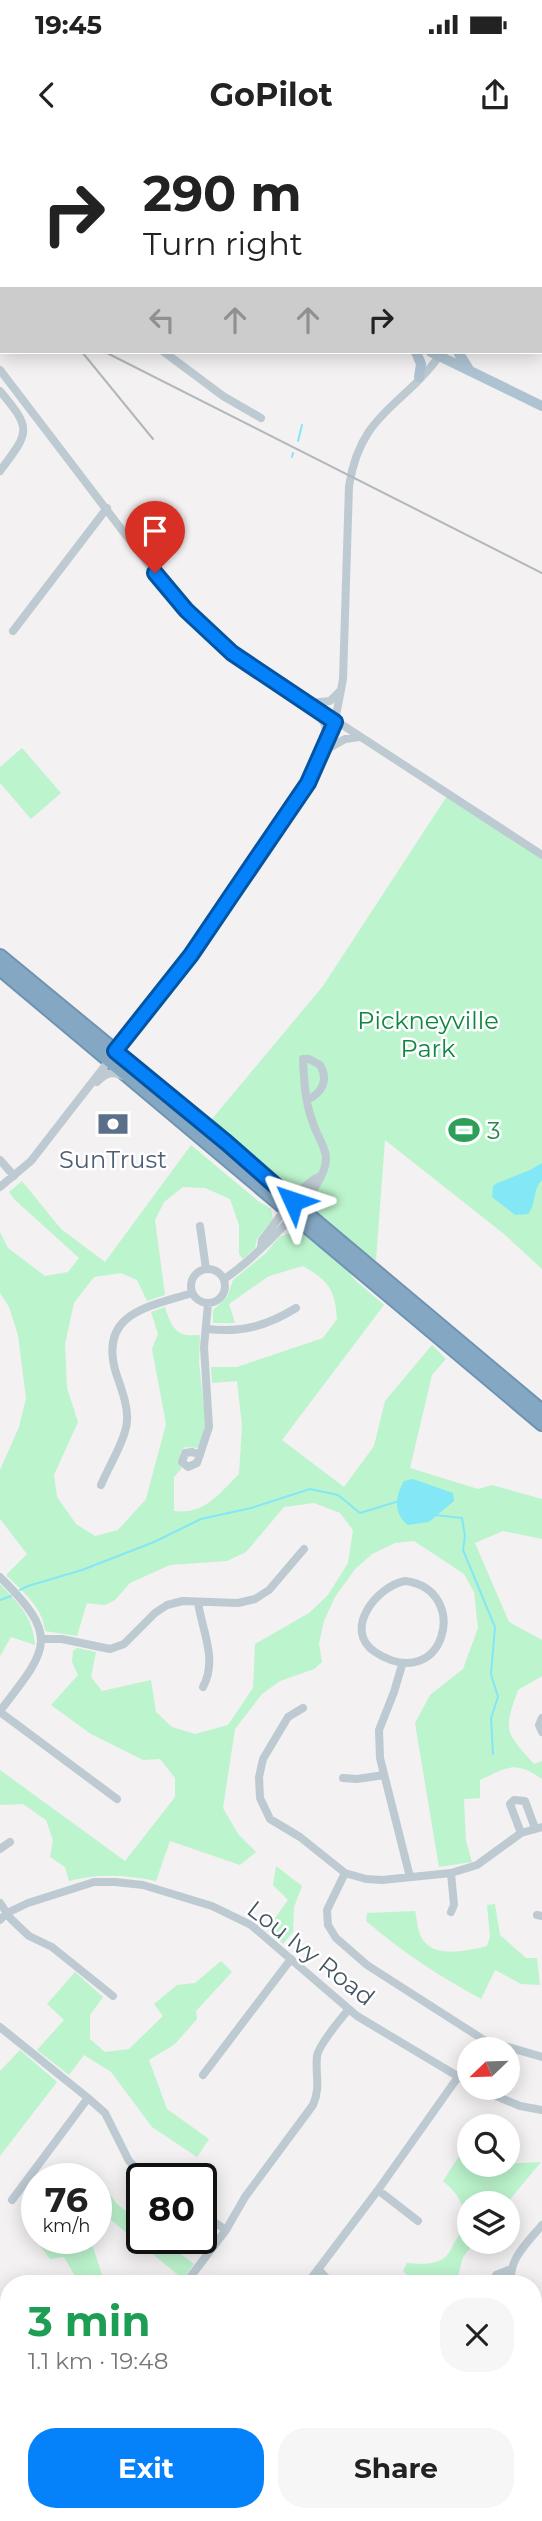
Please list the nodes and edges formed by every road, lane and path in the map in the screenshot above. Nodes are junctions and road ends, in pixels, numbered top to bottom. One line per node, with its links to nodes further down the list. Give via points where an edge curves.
1 (167, 354): 11 (street)
2 (417, 354): 8 (main road)
3 (436, 354): 8 (street)
4 (439, 354): 7 (main road)
5 (459, 354): 7 (main road)
6 (0, 370): 13 (street)
7 (471, 372): 10 (main road)
8 (419, 377): 15 (street, via 363,438 353,464)
9 (0, 391): 12 (street, via 24,424 20,444)
10 (542, 406)
11 (261, 418)
12 (0, 471)
13 (107, 508): 14 (street); 16 (street, via 167,589 205,628 232,653)
14 (13, 631)
15 (341, 690): 16 (street); 17 (street)
16 (312, 706): 18 (street); 20 (street, via 325,724)
17 (339, 706): 18 (street); 19 (street)
18 (335, 722): 19 (street); 20 (street)
19 (356, 734): 20 (street); 21 (street)
20 (325, 748): 24 (street, via 308,783 191,955)
21 (542, 855)
22 (0, 956): 24 (highway)
23 (0, 969): 24 (highway)
24 (111, 1055): 25 (highway); 27 (street); 31 (highway, via 227,1143)
25 (135, 1083): 27 (street, via 117,1073 107,1074); 31 (highway)
26 (307, 1100): 26 (street, via 303,1059 320,1065 325,1078 321,1090); 31 (street, via 326,1163 321,1176 313,1179)
27 (75, 1104): 29 (street)
28 (0, 1160): 29 (street)
29 (14, 1176): 30 (street)
30 (0, 1187)
31 (293, 1208): 34 (street, via 248,1262); 39 (highway); 40 (highway)
32 (200, 1226): 33 (street)
33 (206, 1269): 34 (street); 35 (street, via 192,1279)
34 (224, 1279): 36 (street, via 223,1296)
35 (192, 1293): 36 (street); 42 (street, via 138,1310 116,1331 111,1348 128,1416 127,1429)
36 (208, 1304): 38 (street)
37 (296, 1308): 38 (street, via 261,1326)
38 (207, 1329): 41 (street, via 209,1427)
39 (542, 1411)
40 (542, 1424)
41 (200, 1455)
42 (102, 1485)
43 (304, 1549): 45 (street, via 269,1590 255,1599)
44 (0, 1577): 46 (street, via 33,1611)
45 (198, 1602): 46 (street, via 167,1605 124,1644 110,1649); 48 (street, via 211,1664)
46 (42, 1639): 50 (street, via 34,1665)
47 (401, 1665): 47 (street, via 372,1649 361,1629 373,1601 388,1586 405,1581 434,1595 444,1625 432,1653); 53 (street, via 379,1730)
48 (203, 1687)
49 (303, 1708): 60 (street, via 288,1717 263,1759 260,1798 270,1819)
50 (0, 1712): 55 (street)
51 (542, 1718): 52 (street)
52 (542, 1732)
53 (384, 1775): 54 (street); 62 (street)
54 (343, 1778)
55 (117, 1799)
56 (538, 1827): 57 (street); 57 (street, via 525,1801 514,1800 510,1804)
57 (521, 1833): 61 (street, via 477,1865)
58 (10, 1842): 59 (street)
59 (0, 1849)
60 (345, 1872): 62 (street, via 375,1880); 71 (street, via 327,1910 335,1938 367,1965 484,2040)
61 (451, 1873): 62 (street); 64 (street)
62 (410, 1877)
63 (0, 1903): 65 (street)
64 (451, 1912)
65 (7, 1913): 66 (street, Lou Ivy Road); 67 (street, Lou Ivy Road, via 74,1887 131,1882 232,1915); 68 (street, via 29,1936 52,1947)
66 (0, 1920)
67 (291, 1959): 69 (street, Lou Ivy Road); 72 (street)
68 (113, 1996)
69 (348, 2010): 73 (street, Lou Ivy Road); 84 (street, via 317,2055 318,2095 313,2105)
70 (0, 2027): 75 (street)
71 (542, 2057)
72 (204, 2075)
73 (457, 2076)
74 (457, 2078): 79 (street)
75 (88, 2098): 78 (street, via 105,2113); 80 (street)
76 (506, 2100): 77 (street)
77 (542, 2110)
78 (133, 2163)
79 (378, 2190): 81 (street); 85 (street)
80 (12, 2200)
81 (418, 2221)
82 (217, 2224): 84 (street)
83 (542, 2225): 86 (street)
84 (226, 2230): 87 (street)
85 (318, 2269): 88 (street); 89 (street)
86 (511, 2269): 90 (street); 91 (street)
87 (192, 2275)
88 (314, 2275)
89 (324, 2275)
90 (498, 2275)
91 (511, 2275)

